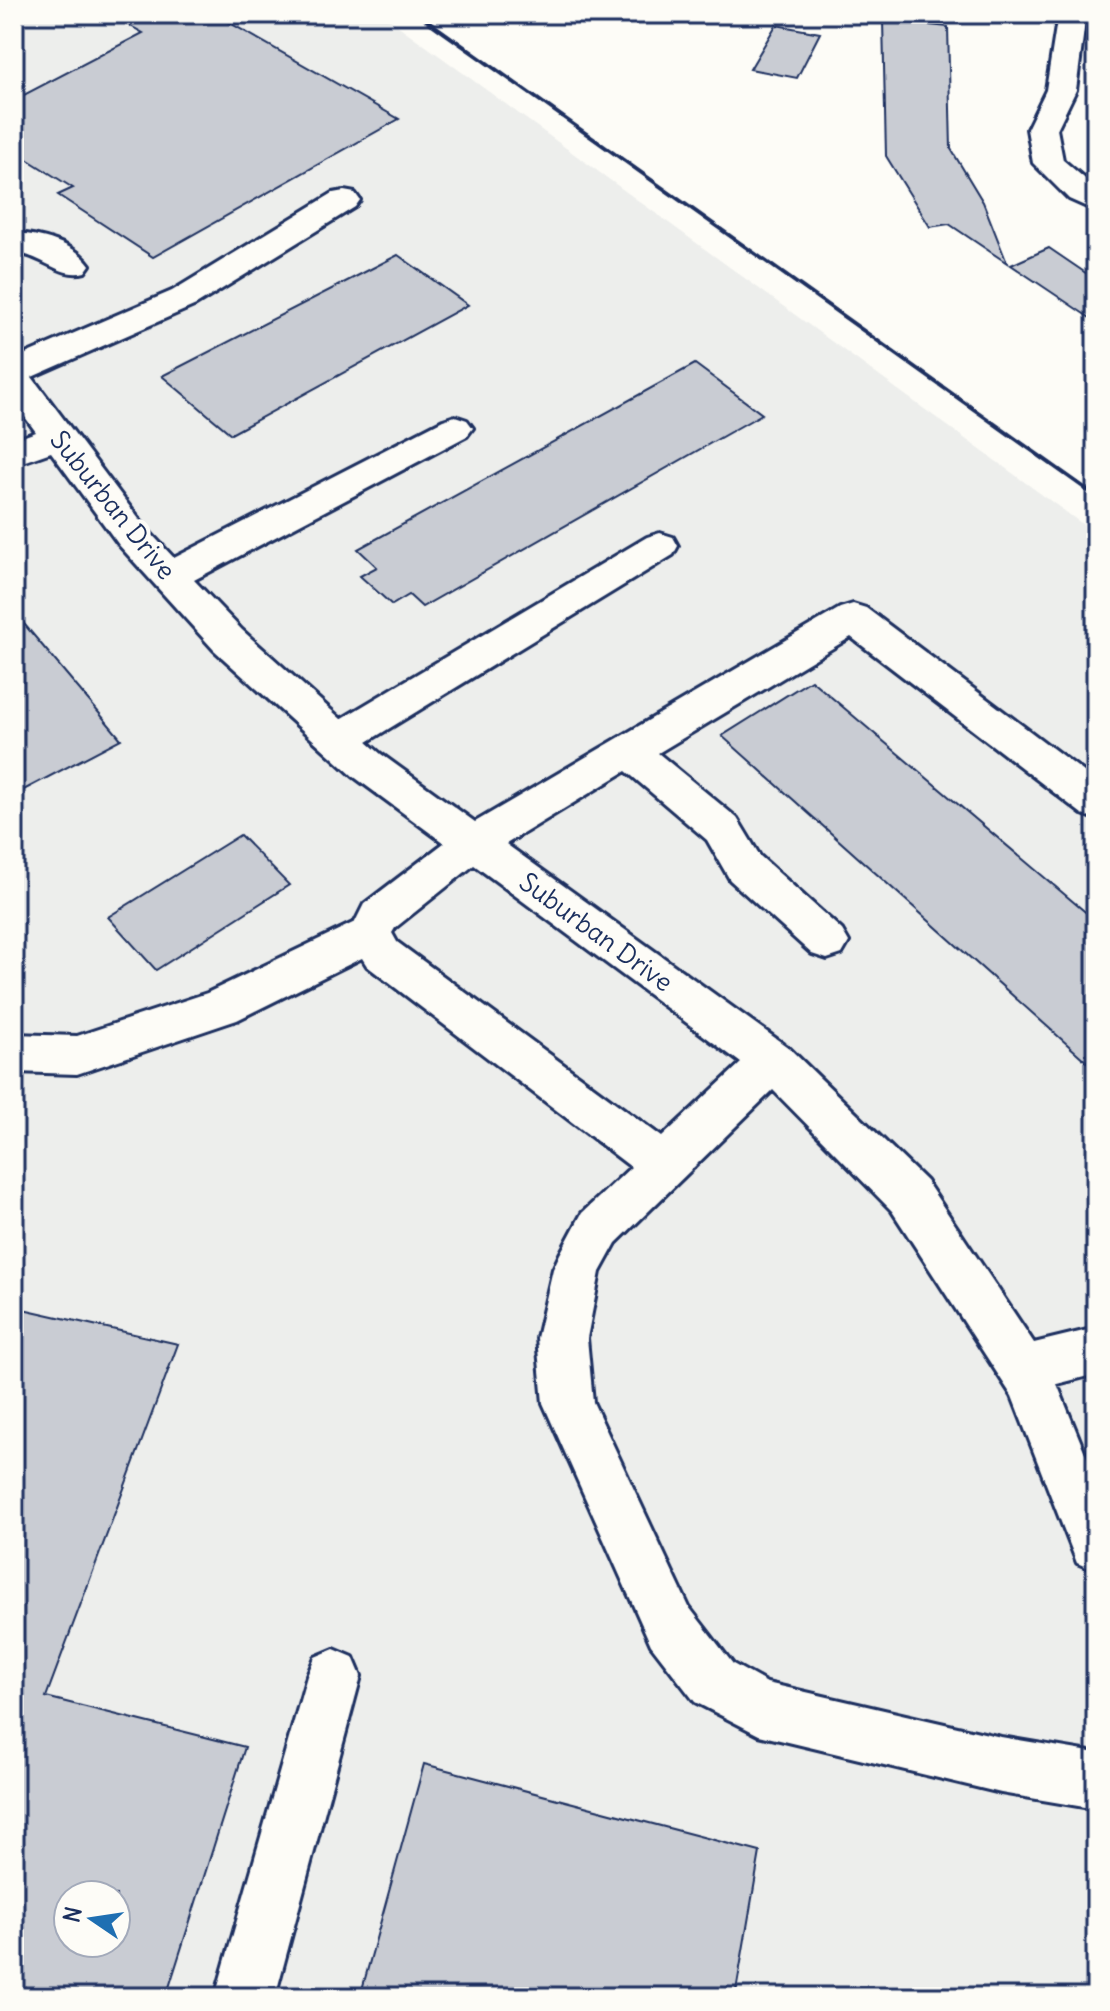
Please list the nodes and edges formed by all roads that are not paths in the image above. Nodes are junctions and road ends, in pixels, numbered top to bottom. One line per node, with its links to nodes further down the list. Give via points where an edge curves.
1 (1072, 14): 3 (street, via 1061,90 1042,129 1048,163)
2 (344, 200): 6 (street, via 184,298)
3 (1096, 202)
4 (14, 243): 5 (street, via 30,243)
5 (74, 265)
6 (14, 372)
7 (14, 378): 9 (street, Suburban Drive)
8 (455, 428): 12 (street)
9 (57, 437): 10 (street); 12 (street, Suburban Drive)
10 (14, 453)
11 (660, 546): 13 (street)
12 (169, 577): 13 (street, Suburban Drive, via 228,640)
13 (338, 740): 16 (street, Suburban Drive)
14 (629, 751): 15 (street, via 853,618); 16 (street); 18 (street, via 722,829 745,868)
15 (1096, 803)
16 (473, 843): 17 (street, via 379,916); 20 (street, Suburban Drive)
17 (370, 934): 19 (street, via 221,1007 77,1055); 21 (street, via 382,954)
18 (827, 942)
19 (14, 1053)
20 (773, 1061): 21 (street); 23 (street, Suburban Drive, via 909,1196)
21 (665, 1166): 26 (street, via 599,1228 577,1269 562,1338 568,1403 670,1626 714,1683 759,1708 1001,1765)
22 (1096, 1351): 23 (street)
23 (1023, 1369): 24 (street, Suburban Drive)
24 (1096, 1545)
25 (334, 1676): 27 (street)
26 (1096, 1781)
27 (245, 1997)

